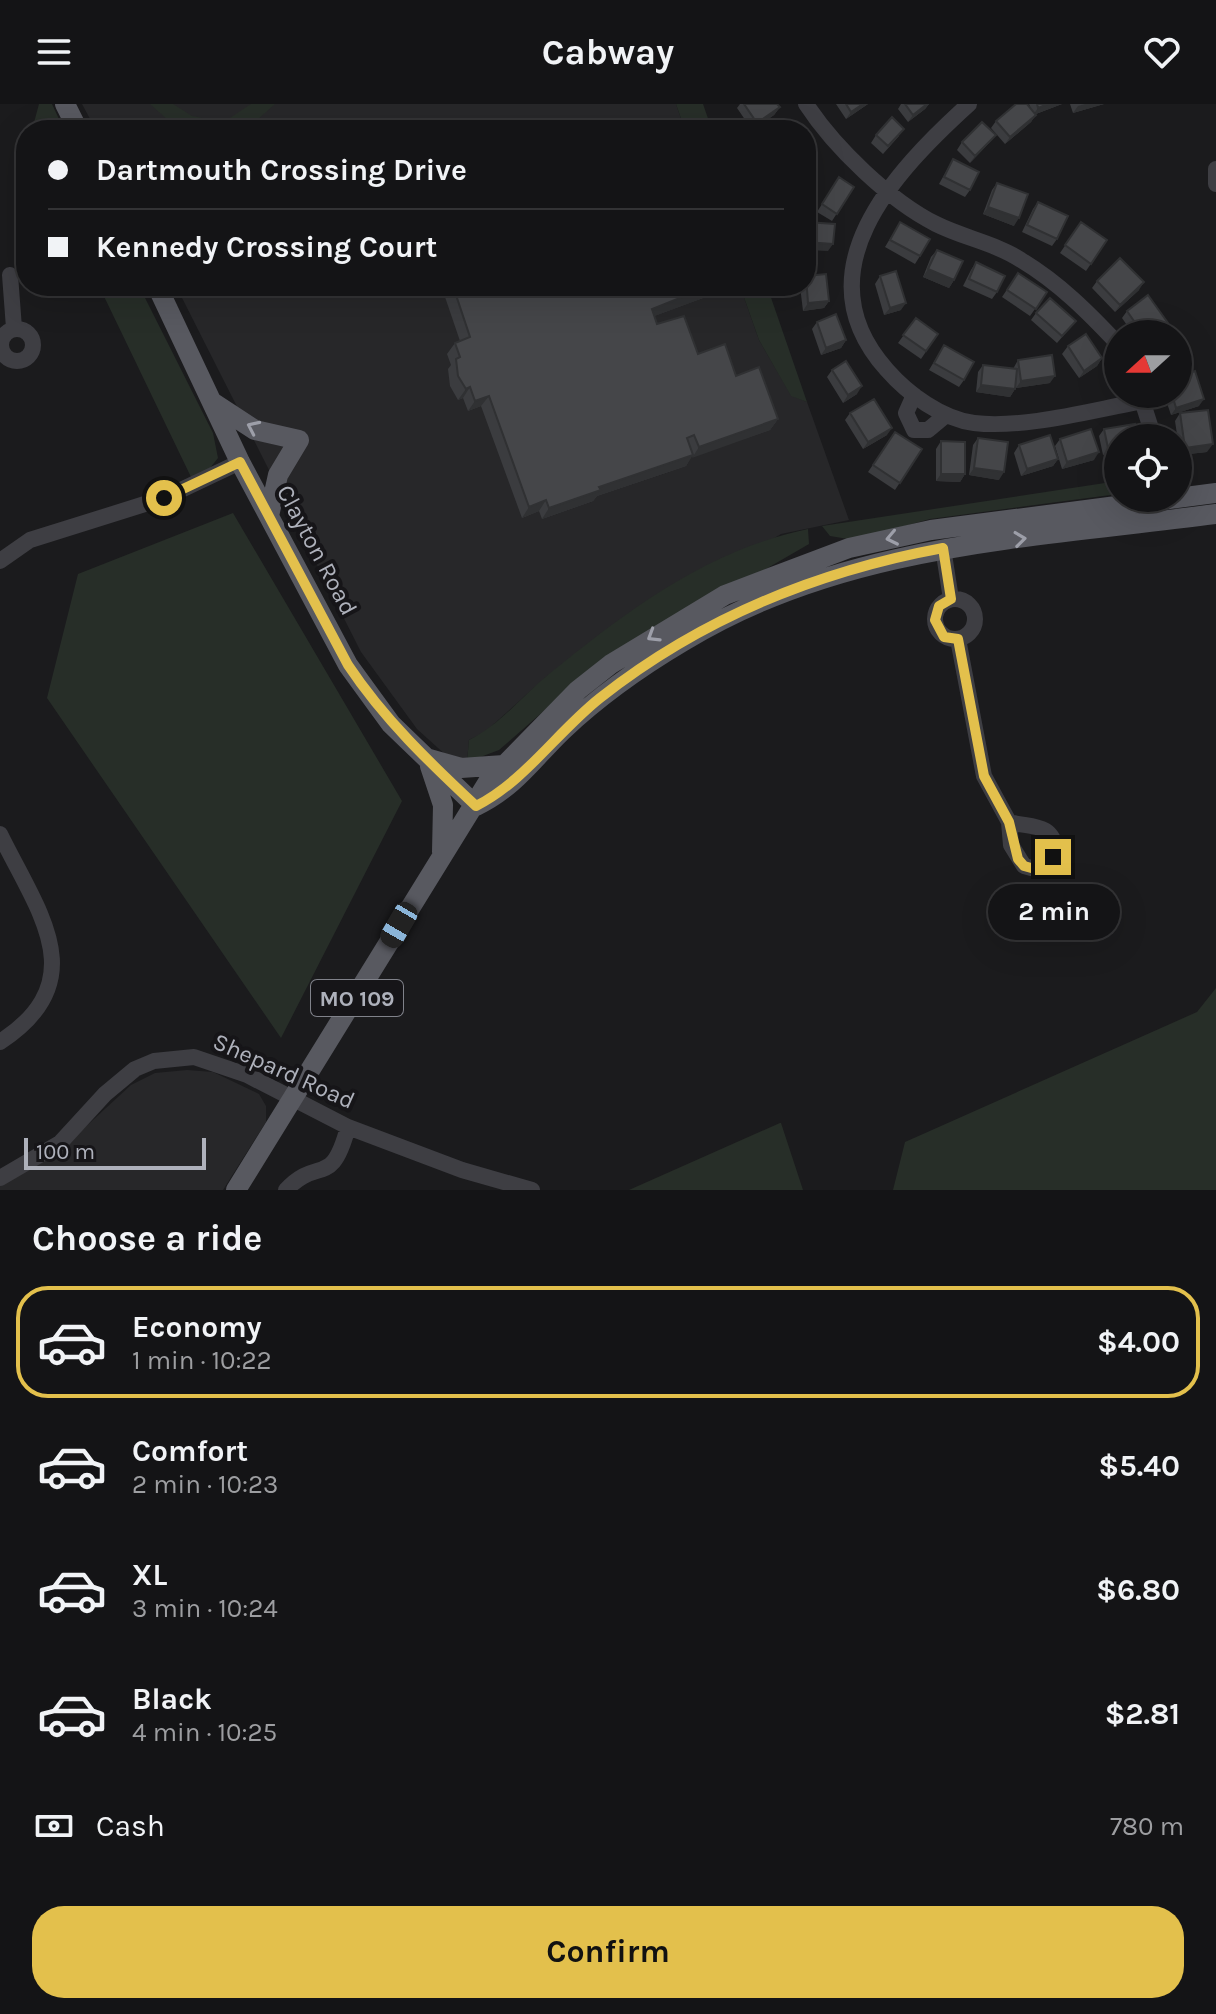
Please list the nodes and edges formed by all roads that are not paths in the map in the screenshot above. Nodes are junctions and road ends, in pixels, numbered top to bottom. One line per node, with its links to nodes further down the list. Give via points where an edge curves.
1 (806, 104): 5 (street, via 821,126)
2 (969, 104): 5 (street, via 939,131)
3 (1216, 169): 4 (street)
4 (1216, 184)
5 (890, 191): 9 (street, via 935,224 1009,253 1051,279); 10 (street, via 858,239 851,288 854,313 875,358)
6 (12, 274): 8 (street)
7 (162, 296): 11 (main road, Clayton Road)
8 (14, 328)
9 (1104, 329)
10 (914, 395): 13 (street); 13 (street, via 906,413 914,430 928,430)
11 (212, 402): 14 (main road, Clayton Road); 19 (main road, one-way to 11, via 278,475 299,440 255,430)
12 (1104, 405): 13 (street, via 1001,424 970,423)
13 (946, 415)
14 (240, 462): 19 (main road, Clayton Road); 22 (street, via 164,498 30,540)
15 (1216, 493): 16 (main road, MO 109)
16 (1192, 496)
17 (1104, 507): 20 (main road, MO 109)
18 (1216, 514): 21 (main road, MO 109, one-way to 18)
19 (269, 516): 25 (main road, Clayton Road, via 348,665 391,724)
20 (969, 524): 21 (main road); 26 (main road, MO 109, one-way to 26, via 837,551 725,595 611,664)
21 (943, 548): 23 (street); 27 (main road, MO 109, via 803,584 687,638 597,700 503,792)
22 (0, 561)
23 (951, 599): 24 (street, via 939,606 935,620 944,637); 24 (street, via 969,603 975,615 973,629)
24 (958, 639): 28 (street, via 984,776)
25 (427, 759): 26 (main road, via 461,768); 27 (main road, Clayton Road); 30 (main road, via 443,805)
26 (504, 765): 27 (main road, MO 109)
27 (476, 806): 30 (main road, MO 109)
28 (1009, 822)
29 (0, 834): 31 (street, via 48,932 54,966 38,1011)
30 (442, 853): 32 (main road, MO 109)
31 (0, 1042)
32 (292, 1101): 33 (street, Shepard Road); 34 (street, Shepard Road, via 214,1061 154,1061 105,1094 46,1154); 35 (main road, MO 109)
33 (348, 1127): 36 (street, via 341,1155 331,1168 297,1178); 37 (street, Shepard Road)
34 (0, 1178)
35 (236, 1190)
36 (286, 1190)
37 (532, 1190)

